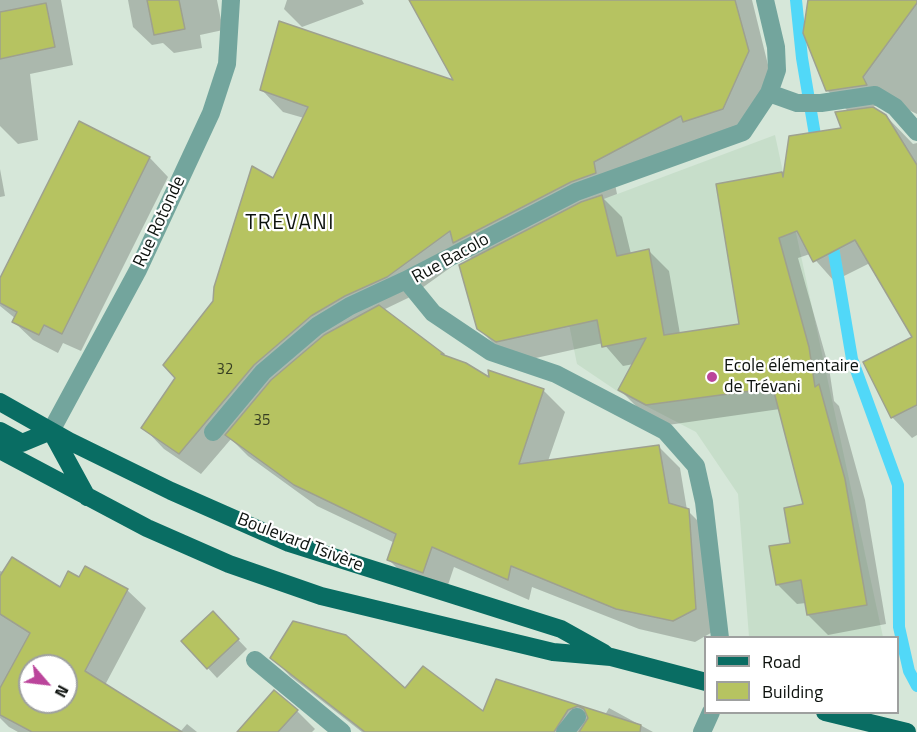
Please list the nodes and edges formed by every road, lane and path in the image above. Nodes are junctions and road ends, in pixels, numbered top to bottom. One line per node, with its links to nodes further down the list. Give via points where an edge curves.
1 (231, 0): 8 (street, Rue Rotonde, via 227,64 211,113 138,270)
2 (765, 0): 3 (street, Rue Bacolo, via 777,70)
3 (769, 93): 4 (street, via 797,103 821,104 875,95 895,107); 5 (street, Rue Bacolo, via 743,132 576,192)
4 (917, 132)
5 (406, 280): 9 (street, via 317,326 263,372); 12 (street, Rue Bacolo, via 433,313 490,352 556,374 665,431 696,466)
6 (0, 402): 8 (main road, Boulevard Tsivère)
7 (0, 431): 8 (main road, via 22,443)
8 (51, 431): 11 (main road); 13 (main road, Boulevard Tsivère, via 290,543 561,629)
9 (213, 432)
10 (0, 450): 11 (main road, Boulevard Tsivère)
11 (87, 497): 13 (main road, Boulevard Tsivère, via 229,564 321,596 552,652)
12 (720, 636)
13 (611, 657): 15 (main road, Boulevard Tsivère)
14 (255, 660): 20 (street)
15 (704, 682)
16 (710, 714): 22 (street)
17 (833, 714): 19 (main road)
18 (577, 717): 21 (street)
19 (900, 731)
20 (342, 732)
21 (565, 732)
22 (702, 732)

